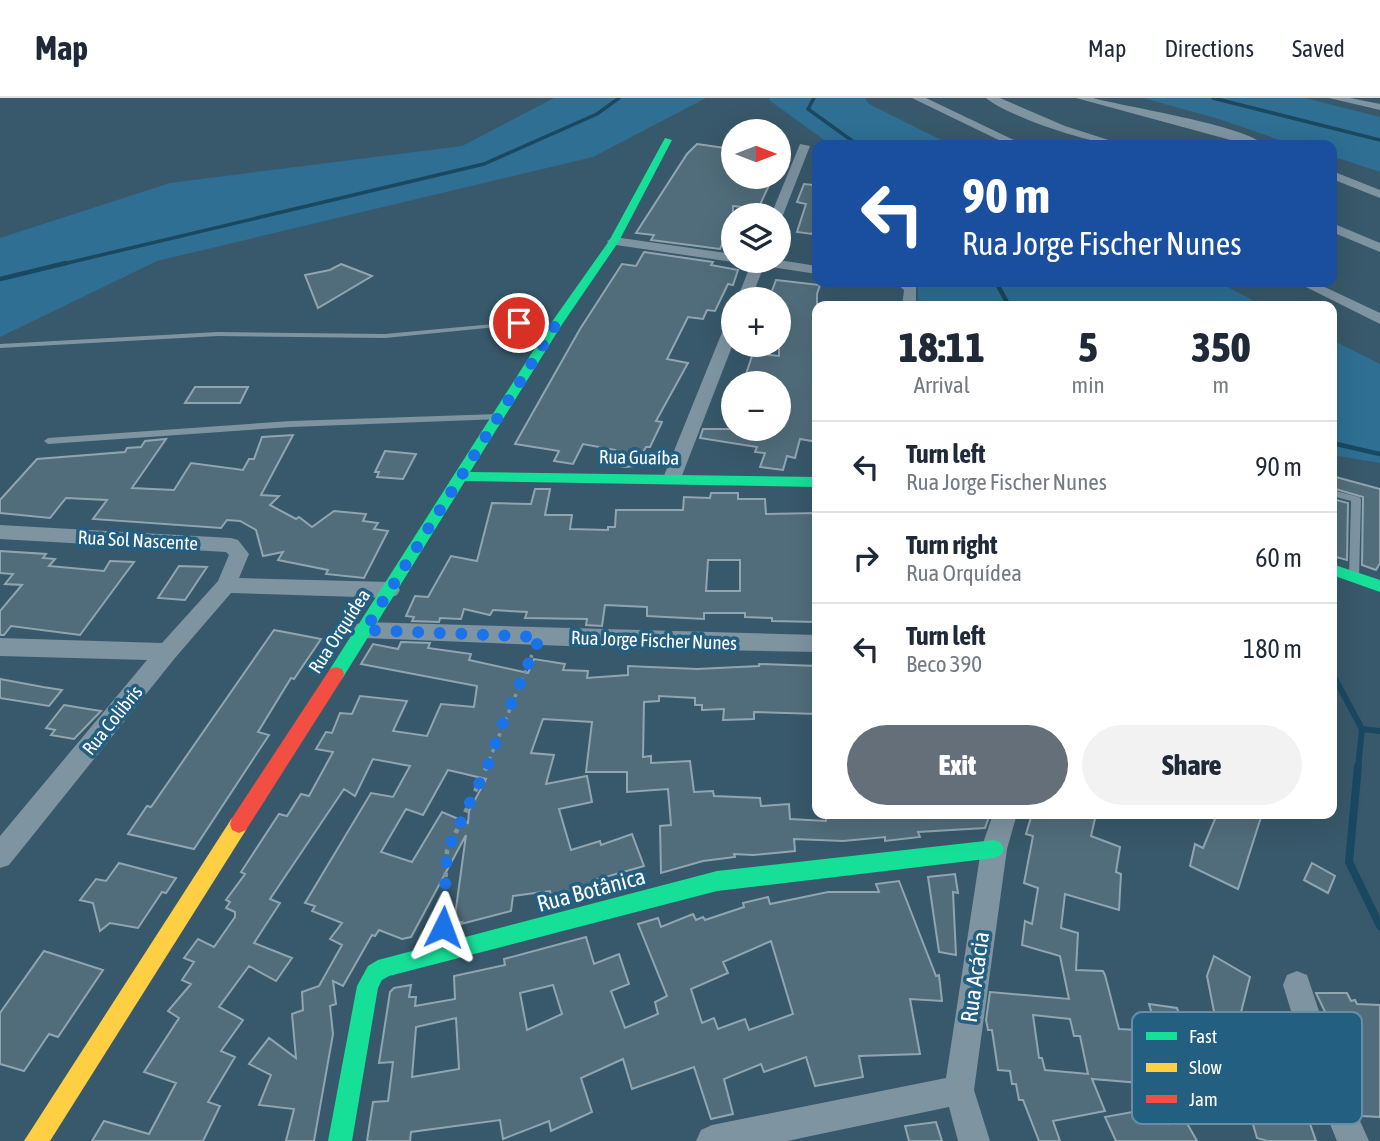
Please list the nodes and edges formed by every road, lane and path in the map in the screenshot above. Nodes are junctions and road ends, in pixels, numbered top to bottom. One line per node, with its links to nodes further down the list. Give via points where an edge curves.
1 (991, 98): 8 (street)
2 (1081, 98): 9 (street)
3 (1334, 98): 5 (street)
4 (921, 99): 7 (street)
5 (1380, 107)
6 (668, 140): 15 (street, Rua Orquídea)
7 (1007, 140)
8 (1100, 140)
9 (1243, 140)
10 (804, 146): 13 (street)
11 (1337, 177): 12 (street)
12 (1380, 194)
13 (782, 203)
14 (1337, 229): 16 (street)
15 (614, 241): 17 (street); 22 (street, Rua Orquídea)
16 (1380, 248)
17 (721, 256)
18 (791, 266): 19 (street)
19 (812, 269)
20 (1313, 287): 21 (street)
21 (1380, 319)
22 (555, 326): 23 (lane, via 537,322 385,335 218,334); 25 (street, Rua Orquídea)
23 (0, 346)
24 (721, 355): 28 (street)
25 (498, 417): 26 (lane, via 291,424); 27 (street, Rua Orquídea)
26 (48, 440)
27 (460, 476): 28 (street, Rua Guaíba); 36 (street, Rua Orquídea)
28 (672, 478): 29 (street, Rua Guaíba)
29 (812, 482)
30 (1337, 494): 33 (lane, via 1356,499)
31 (0, 532): 34 (street, Rua Sol Nascente, via 231,545 239,554)
32 (1337, 571): 33 (street)
33 (1354, 578): 35 (street)
34 (226, 585): 36 (street); 41 (street, Rua Colibris)
35 (1380, 586)
36 (390, 590): 37 (street, Rua Orquídea)
37 (365, 630): 38 (street, Rua Jorge Fischer Nunes); 50 (street, Rua Orquídea)
38 (540, 637): 39 (street, Rua Jorge Fischer Nunes); 45 (path, via 495,750 447,851)
39 (812, 644)
40 (0, 647): 41 (street)
41 (167, 652): 44 (street, Rua Colibris)
42 (1003, 819): 43 (street, Rua Acácia)
43 (994, 849): 45 (street, Rua Botânica, via 717,881); 48 (street, Rua Acácia)
44 (0, 856)
45 (441, 953): 51 (street, Rua Botânica, via 385,967 368,986)
46 (1297, 985): 47 (street)
47 (1306, 1012)
48 (959, 1090): 52 (street); 53 (street, Rua Acácia)
49 (1346, 1124): 54 (street)
50 (36, 1141)
51 (340, 1141)
52 (712, 1141)
53 (974, 1141)
54 (1353, 1141)

